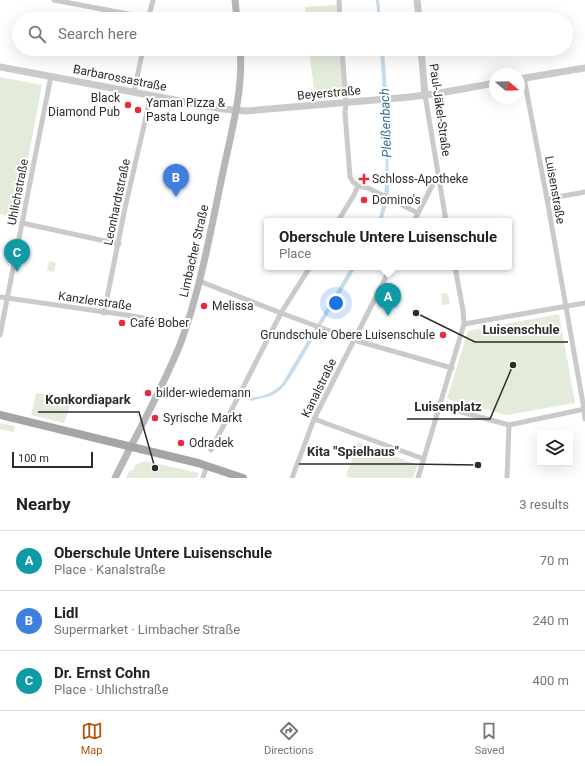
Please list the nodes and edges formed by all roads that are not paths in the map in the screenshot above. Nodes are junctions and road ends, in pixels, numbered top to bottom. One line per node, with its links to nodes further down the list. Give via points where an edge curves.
1 (54, 0): 6 (street)
2 (153, 0): 7 (street)
3 (235, 0): 8 (main road)
4 (339, 0): 9 (street)
5 (417, 0): 10 (street)
6 (113, 12)
7 (150, 12)
8 (236, 12)
9 (340, 12)
10 (418, 12)
11 (142, 56): 20 (street)
12 (240, 56): 25 (main road, Limbacher Straße, via 241,72)
13 (343, 56): 24 (street)
14 (422, 56): 22 (street, Paul-Jäkel-Straße)
15 (0, 66): 17 (street, Barbarossastraße)
16 (585, 68): 18 (street)
17 (51, 76): 20 (street, Barbarossastraße); 34 (street, Uhlichstraße)
18 (525, 78)
19 (489, 84): 22 (street, Beyerstraße)
20 (134, 92): 21 (street, Barbarossastraße)
21 (151, 95): 25 (street, Barbarossastraße); 35 (street, Leonhardtstraße)
22 (425, 95): 24 (street, Beyerstraße); 26 (street, Paul-Jäkel-Straße)
23 (525, 97): 29 (street, Luisenstraße)
24 (346, 103): 25 (street, Beyerstraße, via 252,111); 27 (street, via 350,177)
25 (235, 110): 39 (main road, Limbacher Straße)
26 (439, 179): 30 (street, via 433,184); 33 (street, Paul-Jäkel-Straße)
27 (358, 186): 30 (street, via 368,188); 31 (street)
28 (585, 192): 29 (street)
29 (547, 199): 43 (street, Luisenstraße)
30 (418, 213): 32 (street)
31 (340, 218)
32 (416, 218)
33 (446, 218)
34 (22, 224): 35 (street); 41 (street, Uhlichstraße)
35 (118, 244): 44 (street, Leonhardtstraße)
36 (308, 270): 45 (street)
37 (389, 270): 49 (street, Kanalstraße)
38 (456, 270): 46 (street)
39 (199, 281): 45 (street); 47 (main road, Limbacher Straße)
40 (0, 297): 41 (street, Kanzlerstraße)
41 (7, 298): 44 (street, Kanzlerstraße); 48 (street, Uhlichstraße)
42 (585, 303): 43 (street)
43 (565, 306): 46 (street); 52 (street, Luisenstraße)
44 (104, 312): 47 (street, Kanzlerstraße)
45 (281, 313): 49 (street); 58 (street)
46 (464, 324): 50 (street)
47 (187, 326): 57 (main road, Limbacher Straße, via 172,365)
48 (0, 335)
49 (354, 340): 50 (street); 54 (street, Kanalstraße)
50 (452, 368): 51 (street)
51 (440, 406): 56 (street); 59 (street)
52 (585, 409): 55 (street, Luisenstraße); 56 (street)
53 (0, 414): 57 (main road)
54 (314, 419): 59 (street); 64 (street, Kanalstraße)
55 (585, 419)
56 (509, 425): 66 (street)
57 (130, 446): 60 (main road); 61 (main road, Limbacher Straße)
58 (211, 450)
59 (424, 459): 65 (street)
60 (207, 465): 62 (street); 63 (main road)
61 (115, 478)
62 (204, 478)
63 (243, 478)
64 (292, 478)
65 (418, 478)
66 (506, 478)

